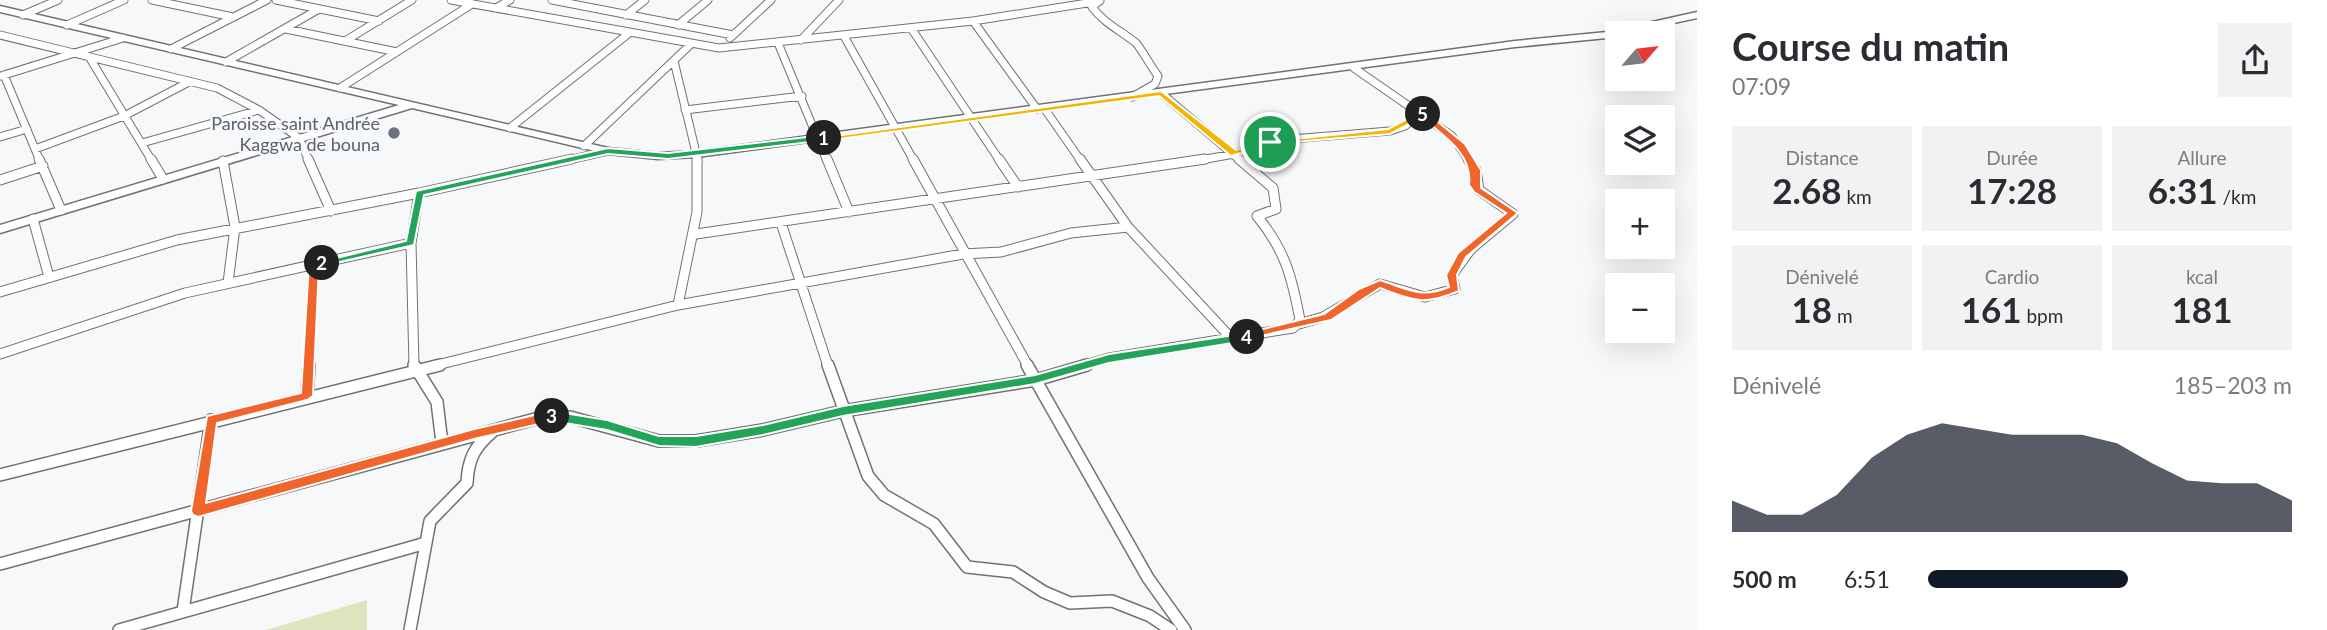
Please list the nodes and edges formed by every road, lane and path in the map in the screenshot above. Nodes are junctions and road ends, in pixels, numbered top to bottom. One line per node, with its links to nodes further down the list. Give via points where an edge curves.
1 (58, 0): 22 (street)
2 (124, 0): 28 (street)
3 (152, 0): 18 (street)
4 (198, 0): 18 (street)
5 (267, 0): 25 (street)
6 (276, 0): 21 (street)
7 (412, 0): 26 (street)
8 (451, 0): 17 (street)
9 (510, 0): 19 (street)
10 (552, 0): 16 (street)
11 (645, 0): 23 (street)
12 (708, 0): 29 (street)
13 (771, 0): 33 (street)
14 (839, 0): 37 (street)
15 (1102, 1): 27 (street); 54 (street, via 1092,7 1097,16 1138,46 1158,76 1157,82)
16 (573, 2): 23 (street)
17 (472, 4): 19 (street); 43 (street)
18 (184, 7): 25 (street)
19 (496, 8): 32 (street)
20 (0, 9): 22 (street)
21 (319, 9): 26 (street); 30 (street)
22 (23, 15): 28 (street)
23 (626, 15): 29 (street)
24 (1697, 15): 48 (street, via 1600,36)
25 (233, 17): 42 (street)
26 (379, 20): 38 (street)
27 (973, 21): 31 (street); 56 (street)
28 (67, 25): 36 (street)
29 (678, 25): 33 (street)
30 (286, 29): 38 (street); 47 (street)
31 (911, 29): 34 (street); 61 (street)
32 (628, 34): 40 (street); 63 (street)
33 (733, 35): 41 (street)
34 (844, 36): 37 (street); 62 (street)
35 (2, 38): 44 (street)
36 (123, 38): 42 (street); 44 (street)
37 (801, 40): 39 (street)
38 (345, 41): 43 (street)
39 (778, 43): 41 (street); 53 (street)
40 (690, 46): 41 (street); 46 (street)
41 (719, 48)
42 (171, 49): 47 (street)
43 (397, 52): 51 (street)
44 (80, 54): 45 (street); 49 (street)
45 (92, 60): 50 (street); 60 (street)
46 (674, 61): 58 (street); 69 (street)
47 (226, 62): 51 (street)
48 (1354, 68): 52 (street); 59 (street)
49 (2, 76): 64 (street)
50 (187, 83): 57 (street, via 217,88); 60 (street)
51 (340, 88): 55 (street)
52 (1161, 93): 54 (street); 73 (street)
53 (802, 96): 58 (street); 67 (street)
54 (1131, 98): 56 (street)
55 (409, 105): 63 (street); 66 (street)
56 (1040, 109): 61 (street); 76 (street)
57 (259, 110): 66 (street); 68 (street)
58 (685, 110): 72 (street)
59 (1421, 113): 73 (street, via 1390,131 1279,140); 99 (street, via 1462,146 1476,170 1474,185 1509,209 1512,216 1462,255 1452,275 1455,289 1432,298 1380,284 1327,317)
60 (124, 116): 68 (street); 70 (street)
61 (972, 118): 62 (street); 79 (street)
62 (894, 127): 67 (street); 81 (street)
63 (510, 128): 69 (street)
64 (27, 129): 65 (street); 70 (street)
65 (0, 137)
66 (299, 138): 74 (street); 83 (street)
67 (819, 139): 72 (street); 84 (street)
68 (142, 143): 77 (street)
69 (584, 146): 71 (street)
70 (35, 149): 75 (street)
71 (608, 151): 72 (street, via 645,156); 80 (street)
72 (697, 154): 90 (street)
73 (1234, 154): 76 (street); 99 (street, via 1274,191 1276,209 1257,216 1278,242 1297,299)
74 (223, 161): 77 (street); 87 (street)
75 (43, 166): 78 (street); 82 (street)
76 (1095, 177): 79 (street); 88 (street)
77 (163, 179): 82 (street)
78 (0, 180)
79 (1018, 187): 81 (street)
80 (419, 193): 83 (street); 91 (street)
81 (933, 199): 84 (street); 92 (street)
82 (61, 210): 85 (street)
83 (331, 211): 87 (street)
84 (849, 212): 86 (street)
85 (33, 219): 89 (street); 94 (street)
86 (781, 223): 90 (street); 96 (street)
87 (235, 227): 94 (street); 95 (street)
88 (1128, 227): 92 (street, via 1071,233 1000,252); 100 (street)
89 (0, 229)
90 (696, 234): 98 (street)
91 (411, 243): 93 (street); 102 (street)
92 (962, 254): 96 (street); 103 (street)
93 (314, 264): 95 (street); 104 (street)
94 (49, 277): 97 (street)
95 (228, 283): 101 (street, via 152,302)
96 (799, 285): 98 (street); 105 (street)
97 (0, 292)
98 (678, 304): 102 (street)
99 (1299, 324): 100 (street)
100 (1232, 339): 103 (street, via 1109,358)
101 (0, 354)
102 (414, 369): 104 (street); 108 (street, via 437,402)
103 (1035, 380): 105 (street); 117 (street, via 1148,578)
104 (307, 396): 106 (street)
105 (843, 411): 107 (street, via 696,442 659,441 557,415); 116 (street, via 875,487 934,524 967,567 1013,572 1070,603 1107,600 1123,604)
106 (211, 420): 109 (street); 110 (street)
107 (495, 429): 108 (street); 111 (street, via 477,444 468,464 467,483 430,521)
108 (442, 443): 110 (street)
109 (0, 475)
110 (198, 511): 112 (street); 113 (street)
111 (426, 543): 113 (street); 115 (street)
112 (0, 564)
113 (183, 611): 114 (street)
114 (119, 630)
115 (411, 630)
116 (1171, 630)
117 (1185, 630)

